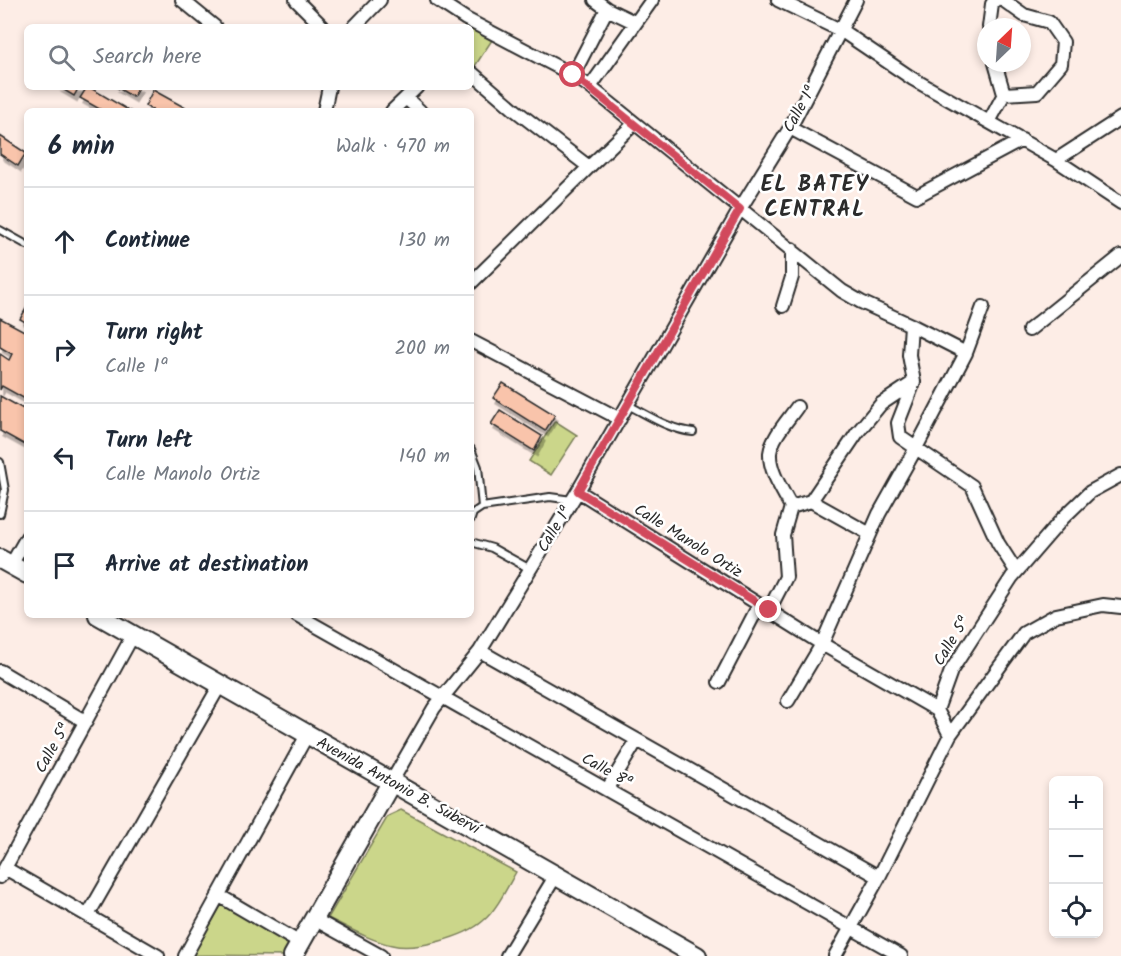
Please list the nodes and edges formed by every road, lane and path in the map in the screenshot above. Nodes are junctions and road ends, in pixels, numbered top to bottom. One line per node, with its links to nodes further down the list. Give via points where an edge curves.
1 (182, 0): 15 (street)
2 (296, 0): 16 (street)
3 (380, 0): 17 (street)
4 (437, 0): 14 (street)
5 (595, 0): 11 (street)
6 (652, 0): 13 (street)
7 (778, 0): 19 (street)
8 (856, 0): 19 (street, Calle 1ª)
9 (995, 0): 12 (street)
10 (1003, 0): 26 (street, via 1024,15 1049,22 1063,42 1061,64 1037,92)
11 (607, 9): 13 (street); 22 (street)
12 (990, 18)
13 (634, 22): 23 (street)
14 (464, 23)
15 (211, 24)
16 (320, 24)
17 (357, 24)
18 (474, 28): 22 (street)
19 (842, 31): 32 (street, via 913,79); 34 (street, Calle 1ª)
20 (998, 72): 26 (street)
21 (474, 75): 37 (street)
22 (573, 75): 23 (street)
23 (590, 87): 33 (street)
24 (329, 90): 28 (street)
25 (414, 90): 27 (street)
26 (1004, 94): 32 (street)
27 (406, 98): 29 (street); 30 (street)
28 (327, 108)
29 (395, 108)
30 (417, 108)
31 (1121, 118): 36 (street)
32 (989, 122): 35 (street)
33 (634, 124): 37 (street); 39 (street)
34 (790, 128): 35 (street, via 917,196); 39 (street, Calle 1ª)
35 (1022, 140): 36 (street)
36 (1056, 160): 38 (street)
37 (589, 167): 44 (street)
38 (1121, 203)
39 (740, 209): 42 (street); 52 (street, Calle 1ª)
40 (0, 230): 41 (lane)
41 (24, 243)
42 (792, 249): 45 (street, via 792,277); 47 (street, via 842,291)
43 (1121, 256): 48 (street)
44 (474, 280)
45 (783, 306)
46 (983, 306): 50 (street)
47 (911, 326): 50 (street); 51 (street, via 909,355)
48 (1029, 330)
49 (474, 343): 54 (street)
50 (966, 353): 56 (street)
51 (914, 382): 56 (street, via 898,423 900,437); 61 (street, via 881,404)
52 (628, 405): 54 (street, Calle 1ª); 55 (lane)
53 (797, 407): 63 (street, via 770,453 774,474)
54 (620, 419): 60 (street, Calle 1ª)
55 (693, 432)
56 (916, 448): 66 (street); 71 (street, via 972,486 998,543)
57 (474, 457): 62 (lane)
58 (0, 462): 65 (lane, via 5,490)
59 (1121, 475): 71 (street, Calle 5ª, via 1090,492)
60 (575, 496): 62 (lane); 70 (street, Calle 1ª); 73 (street, Calle Manolo Ortiz)
61 (811, 501): 63 (street); 66 (street)
62 (482, 507): 64 (lane)
63 (791, 507): 73 (street, via 783,535 786,577)
64 (474, 512)
65 (0, 514)
66 (870, 534): 77 (street)
67 (24, 543): 69 (street)
68 (474, 543): 70 (lane)
69 (13, 566)
70 (530, 569): 78 (street, Calle 1ª)
71 (1016, 571): 84 (street, Calle 5ª, via 951,671)
72 (1121, 607): 87 (street, via 1103,605 1056,615 1024,633)
73 (764, 608): 77 (street, Calle Manolo Ortiz); 80 (street)
74 (103, 618): 76 (main road, Avenida Antonio B. Suberví)
75 (302, 618): 82 (street, Calle 8ª)
76 (133, 635): 81 (main road, Avenida Antonio B. Suberví); 85 (street, Calle 5ª)
77 (822, 644): 83 (street); 84 (street, Calle Manolo Ortiz)
78 (480, 651): 82 (street, Calle 1ª); 88 (street)
79 (2, 676): 85 (street)
80 (719, 682)
81 (220, 685): 86 (main road, Avenida Antonio B. Suberví); 95 (street)
82 (443, 697): 89 (street, Calle 1ª); 90 (street, Calle 8ª)
83 (788, 701)
84 (937, 710): 87 (street)
85 (86, 722): 91 (street, Calle 5ª)
86 (307, 735): 89 (main road, Avenida Antonio B. Suberví); 94 (street)
87 (950, 735): 93 (street)
88 (637, 740): 90 (street); 93 (street)
89 (392, 781): 92 (main road, Avenida Antonio B. Suberví); 96 (main road, Calle 1ª)
90 (607, 790): 97 (street, Calle 8ª)
91 (3, 872): 95 (street)
92 (556, 875): 102 (street); 103 (main road, Avenida Antonio B. Suberví)
93 (879, 878): 97 (street)
94 (218, 896): 98 (street); 100 (street)
95 (88, 915): 99 (street)
96 (314, 919): 98 (main road, Calle 1ª); 101 (street)
97 (851, 927): 104 (street); 105 (street, Calle 8ª)
98 (297, 950)
99 (158, 956)
100 (185, 956)
101 (381, 956)
102 (507, 956)
103 (697, 956)
104 (835, 956)
105 (901, 956)

